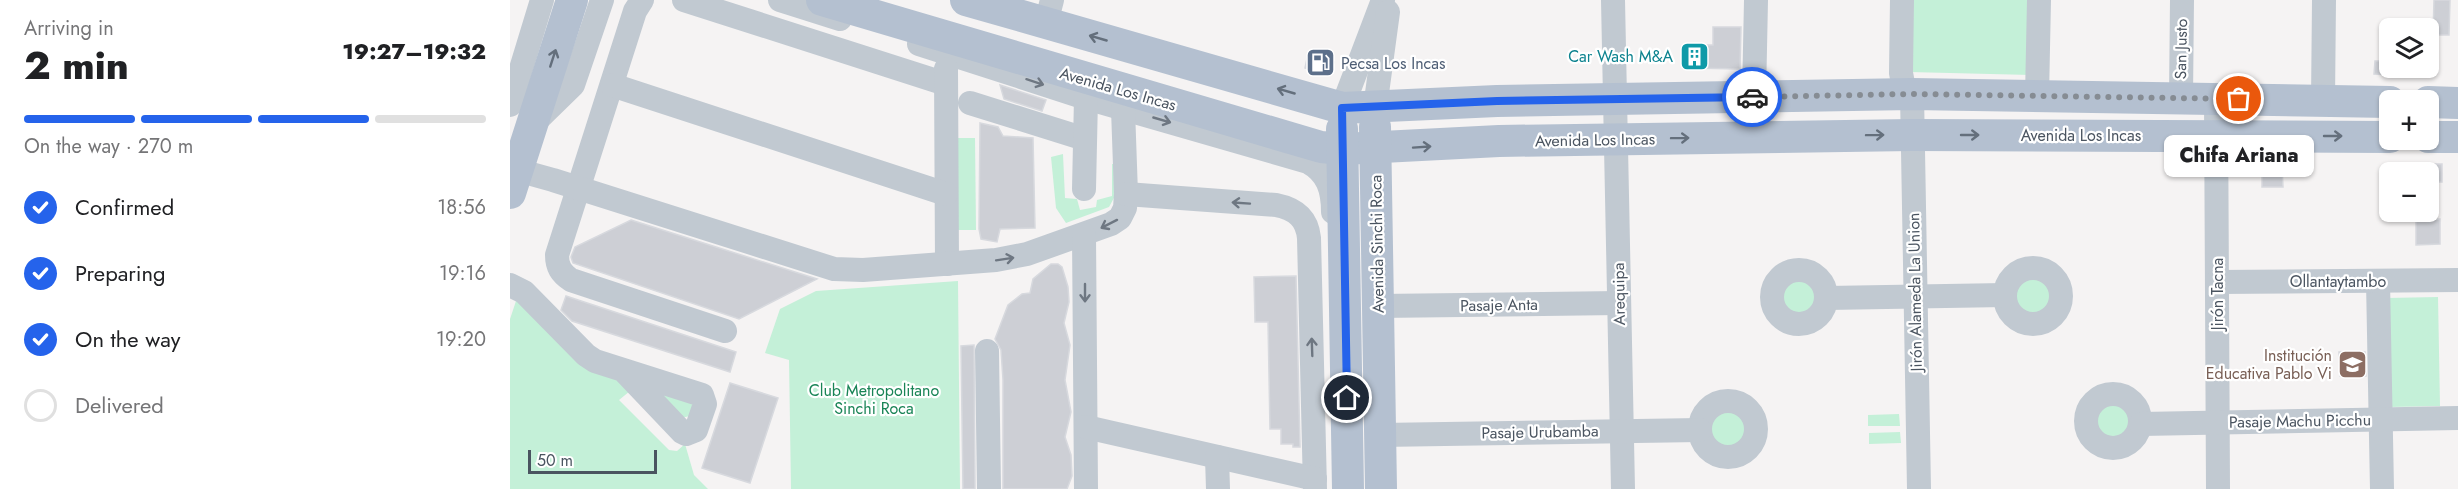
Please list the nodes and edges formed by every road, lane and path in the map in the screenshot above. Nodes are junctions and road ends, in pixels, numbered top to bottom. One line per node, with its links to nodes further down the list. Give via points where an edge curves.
1 (542, 0): 36 (street)
2 (572, 0): 36 (main road, one-way to 2)
3 (602, 0): 36 (street, via 573,85)
4 (642, 0): 20 (street)
5 (684, 0): 19 (street)
6 (780, 0): 18 (street)
7 (966, 0): 17 (main road)
8 (1383, 0): 33 (street, Avenida Sinchi Roca)
9 (1390, 0): 34 (street, Avenida Sinchi Roca)
10 (1612, 0): 26 (street, Arequipa)
11 (1756, 0): 23 (street)
12 (1902, 0): 21 (street, Jirón Alameda La Union, via 1901,73)
13 (2039, 0): 22 (street)
14 (2182, 0): 25 (street, San Justo)
15 (2324, 0): 28 (street)
16 (836, 2): 45 (main road, Avenida Los Incas, via 1321,147)
17 (1049, 11): 33 (main road, one-way to 17)
18 (946, 53): 19 (street); 24 (street, one-way to 24)
19 (946, 84): 49 (street)
20 (612, 85): 47 (street); 49 (street)
21 (1909, 94): 22 (main road); 23 (main road); 37 (street, Jirón Alameda La Union)
22 (2037, 96): 25 (main road)
23 (1754, 97): 26 (main road)
24 (1086, 98): 35 (street); 42 (street)
25 (2181, 98): 27 (main road)
26 (1615, 99): 34 (main road); 43 (street, Arequipa)
27 (2216, 99): 28 (main road); 38 (street, Jirón Tacna)
28 (2323, 101): 29 (main road)
29 (2379, 102)
30 (2439, 102): 32 (main road)
31 (970, 103): 42 (street)
32 (2458, 103)
33 (1342, 108): 34 (main road); 45 (main road, Avenida Sinchi Roca)
34 (1375, 108): 44 (main road, Avenida Sinchi Roca)
35 (1123, 109): 50 (street); 79 (street, one-way to 79, via 1308,162 1329,183 1333,196)
36 (520, 115): 46 (main road)
37 (1912, 135): 38 (main road, Avenida Los Incas, one-way to 38); 43 (main road, Avenida Los Incas, one-way to 37); 58 (street, Jirón Alameda La Union)
38 (2217, 136): 39 (main road, Avenida Los Incas, one-way to 39); 55 (street, Jirón Tacna)
39 (2379, 137)
40 (2439, 137): 41 (main road)
41 (2458, 137)
42 (1085, 139): 48 (street)
43 (1616, 139): 44 (main road, Avenida Los Incas, one-way to 43); 60 (street, Arequipa)
44 (1376, 148): 45 (main road, Avenida Los Incas); 61 (main road, Avenida Sinchi Roca)
45 (1342, 149): 80 (main road, Avenida Sinchi Roca)
46 (513, 169): 47 (street)
47 (579, 188): 52 (street, via 834,269); 62 (street, via 557,255 564,275)
48 (1084, 189)
49 (946, 194): 52 (street)
50 (1126, 194): 51 (street, one-way to 51, via 1120,218); 75 (street, one-way to 50, via 1309,238 1305,221 1292,210 1276,205)
51 (1084, 235): 52 (street, one-way to 51, via 1012,258); 69 (street, one-way to 69)
52 (946, 264)
53 (2458, 280): 54 (street, Ollantaytambo)
54 (2378, 281): 55 (street, Ollantaytambo); 66 (street)
55 (2217, 282): 67 (street, Jirón Tacna)
56 (510, 285): 64 (street, via 524,292 586,355)
57 (2005, 295): 58 (street)
58 (1915, 297): 59 (street); 83 (street, Jirón Alameda La Union)
59 (1827, 298)
60 (1619, 303): 61 (street, Pasaje Anta); 71 (street, Arequipa)
61 (1378, 306): 72 (main road, Avenida Sinchi Roca)
62 (725, 331)
63 (987, 351): 76 (street)
64 (623, 370)
65 (2458, 418): 66 (street, Pasaje Machu Picchu)
66 (2380, 419): 67 (street, Pasaje Machu Picchu); 85 (street)
67 (2218, 423): 68 (street, Pasaje Machu Picchu); 84 (street, Jirón Tacna)
68 (2141, 424)
69 (1086, 427): 73 (street); 77 (street)
70 (1700, 430): 71 (street, Pasaje Urubamba)
71 (1622, 431): 72 (street, Pasaje Urubamba); 82 (street, Arequipa)
72 (1380, 435): 81 (main road, Avenida Sinchi Roca)
73 (1217, 457): 74 (street); 78 (street)
74 (1275, 480): 75 (street)
75 (1315, 484)
76 (989, 489)
77 (1086, 489)
78 (1218, 489)
79 (1337, 489)
80 (1348, 489)
81 (1381, 489)
82 (1623, 489)
83 (1919, 489)
84 (2218, 489)
85 (2382, 489)

